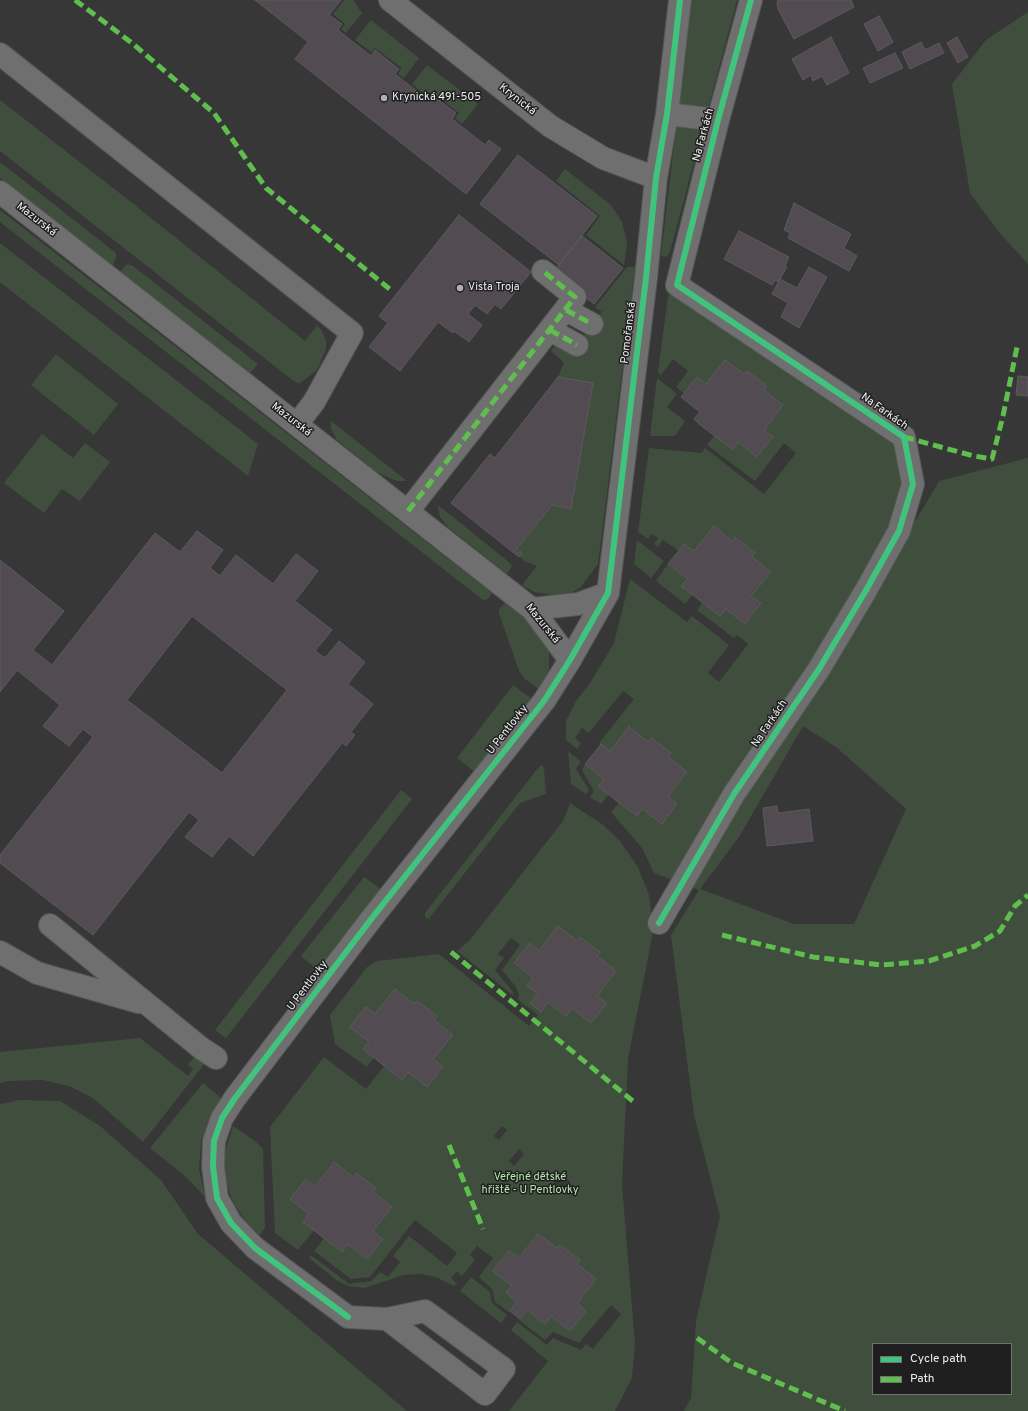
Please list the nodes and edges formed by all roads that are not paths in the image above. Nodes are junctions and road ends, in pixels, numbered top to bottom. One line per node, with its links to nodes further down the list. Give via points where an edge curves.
1 (390, 0): 7 (street, Krynická, via 550,126 603,158)
2 (680, 0): 5 (street, Pomořanská)
3 (751, 0): 6 (street, Na Farkách)
4 (0, 54): 14 (street, via 352,333 314,402)
5 (667, 114): 6 (street); 7 (street, Pomořanská)
6 (718, 120): 19 (street, Na Farkách, via 677,285 904,437 913,484 899,530 865,592 819,669 734,794)
7 (656, 178): 16 (street, Pomořanská)
8 (0, 192): 14 (street, Mazurská)
9 (543, 271): 10 (street, via 575,297)
10 (566, 310): 11 (street); 12 (street)
11 (592, 324)
12 (550, 330): 13 (street); 15 (street)
13 (577, 345)
14 (297, 424): 15 (street, Mazurská)
15 (408, 511): 17 (street, Mazurská)
16 (608, 593): 17 (street, via 578,604); 18 (street, Pomořanská)
17 (532, 608): 18 (street, Mazurská)
18 (570, 660): 24 (street, U Pentlovky, via 544,701 372,918 244,1087 222,1118 214,1142 213,1166 217,1198 231,1223 255,1248 348,1317)
19 (660, 922)
20 (50, 925): 22 (street)
21 (0, 952): 22 (street, via 37,974)
22 (147, 1004): 23 (street)
23 (216, 1058)
24 (387, 1319): 24 (street, via 485,1394 504,1369 425,1311)

